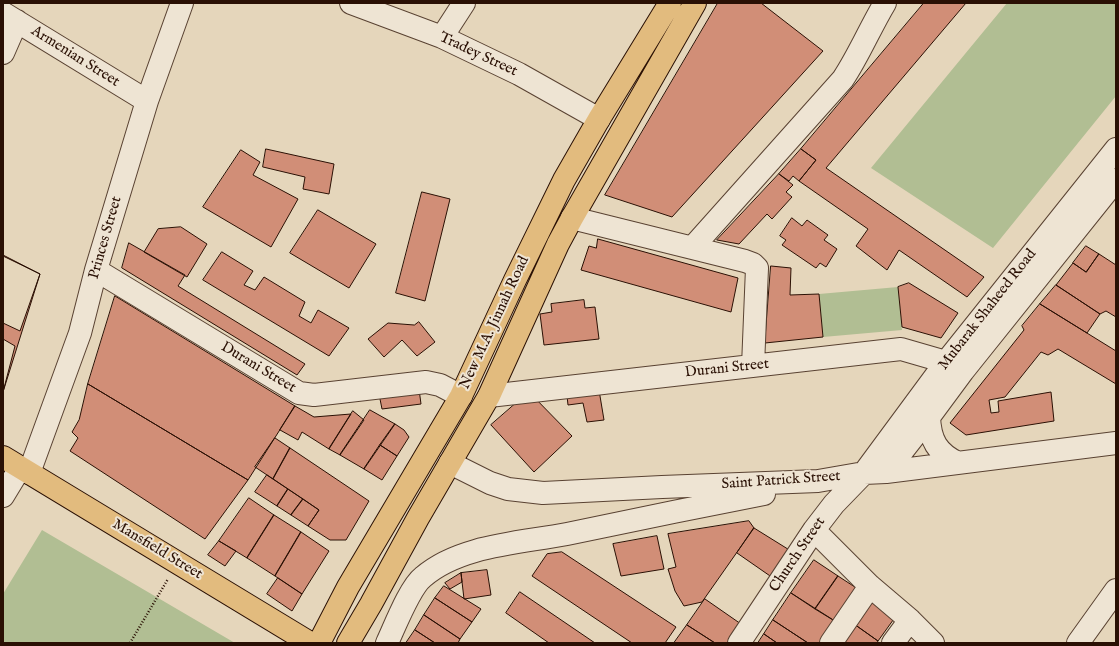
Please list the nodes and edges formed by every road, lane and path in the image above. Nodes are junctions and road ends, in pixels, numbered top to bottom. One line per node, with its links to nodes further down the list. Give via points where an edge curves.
1 (182, 3): 10 (street, Princes Street)
2 (351, 3): 8 (street, Tradey Street)
3 (464, 3): 8 (street)
4 (670, 3): 11 (main road, New M.A. Jinnah Road)
5 (695, 3): 15 (main road, New M.A. Jinnah Road)
6 (885, 3): 18 (street, via 843,80)
7 (10, 17): 9 (street); 10 (street, Armenian Street)
8 (442, 37): 11 (street, Tradey Street, via 519,74)
9 (3, 53)
10 (147, 101): 19 (street, Princes Street)
11 (599, 119): 14 (main road, New M.A. Jinnah Road)
12 (1116, 149): 21 (street, Mubarak Shaheed Road)
13 (1116, 180): 21 (street, Mubarak Shaheed Road)
14 (555, 199): 15 (main road, via 562,210); 16 (main road, New M.A. Jinnah Road)
15 (575, 213): 17 (main road, New M.A. Jinnah Road); 18 (street)
16 (536, 237): 17 (main road, via 542,232 550,232 556,236); 22 (main road, New M.A. Jinnah Road)
17 (558, 244): 23 (main road, New M.A. Jinnah Road)
18 (692, 248): 20 (street, via 745,261 757,268)
19 (96, 270): 22 (street, Durani Street, via 299,393 314,395 426,382 440,385); 28 (street, Princes Street, via 80,333)
20 (753, 366): 21 (street, Durani Street, via 901,349); 23 (street, Durani Street)
21 (954, 367): 24 (street, Mubarak Shaheed Road); 30 (street, Mubarak Shaheed Road)
22 (461, 396): 41 (main road, New M.A. Jinnah Road, via 348,587)
23 (489, 396): 26 (main road, New M.A. Jinnah Road)
24 (929, 417): 27 (street, via 931,436 936,445 949,459); 29 (street, Mubarak Shaheed Road)
25 (1116, 443): 27 (street, Saint Patrick Street)
26 (450, 463): 31 (street, Saint Patrick Street, via 508,489 543,493); 42 (main road, New M.A. Jinnah Road)
27 (958, 463): 29 (street, Saint Patrick Street)
28 (18, 466): 32 (street, Princes Street); 34 (main road, Mansfield Street)
29 (886, 472): 30 (street, Saint Patrick Street)
30 (864, 473): 31 (street, Saint Patrick Street); 33 (street, Church Street, via 834,504)
31 (818, 481): 43 (street, via 778,492 509,544 457,557 422,578 412,592)
32 (3, 496)
33 (814, 530): 35 (street); 44 (street, Church Street)
34 (178, 563): 39 (path); 40 (main road, Mansfield Street)
35 (870, 586): 38 (street); 45 (street)
36 (1116, 590): 37 (street)
37 (1110, 613): 48 (street)
38 (910, 620): 46 (street); 47 (street)
39 (130, 643)
40 (310, 643)
41 (319, 643)
42 (348, 643)
43 (387, 643)
44 (739, 643)
45 (831, 643)
46 (893, 643)
47 (932, 643)
48 (1078, 643)

